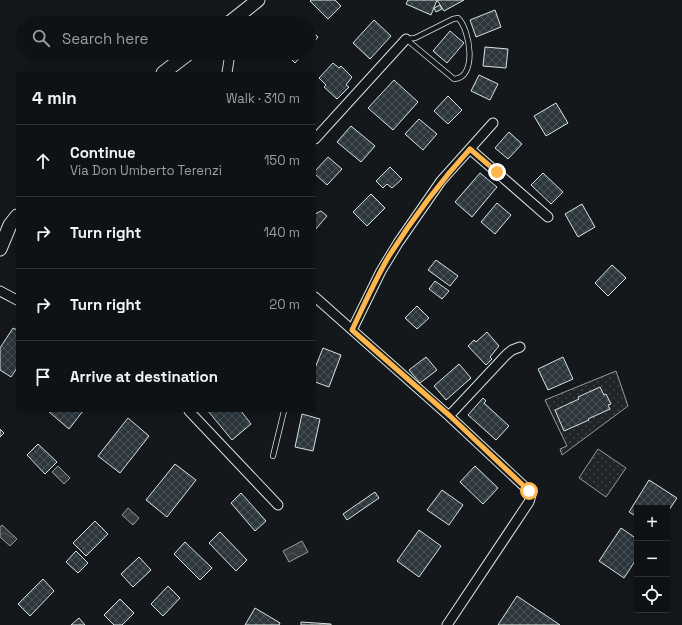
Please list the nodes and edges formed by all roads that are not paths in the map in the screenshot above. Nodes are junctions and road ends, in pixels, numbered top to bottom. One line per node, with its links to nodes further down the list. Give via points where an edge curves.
1 (258, 0): 2 (main road)
2 (238, 16)
3 (406, 39): 3 (lane, via 452,78 460,78 466,71 469,46 458,18 415,38); 9 (street)
4 (180, 60): 6 (main road)
5 (229, 60): 7 (street)
6 (164, 72)
7 (227, 72)
8 (493, 123): 10 (street)
9 (316, 138)
10 (470, 149): 12 (street); 17 (street, via 432,192 395,248)
11 (16, 217): 13 (main road)
12 (548, 217)
13 (0, 249)
14 (0, 292): 16 (street)
15 (316, 297): 17 (street)
16 (16, 300)
17 (352, 330): 21 (street)
18 (520, 347): 21 (street, via 506,355)
19 (190, 412): 23 (street)
20 (284, 412): 22 (lane)
21 (450, 416): 24 (street, via 531,495 529,502)
22 (272, 456)
23 (278, 505)
24 (447, 625)

